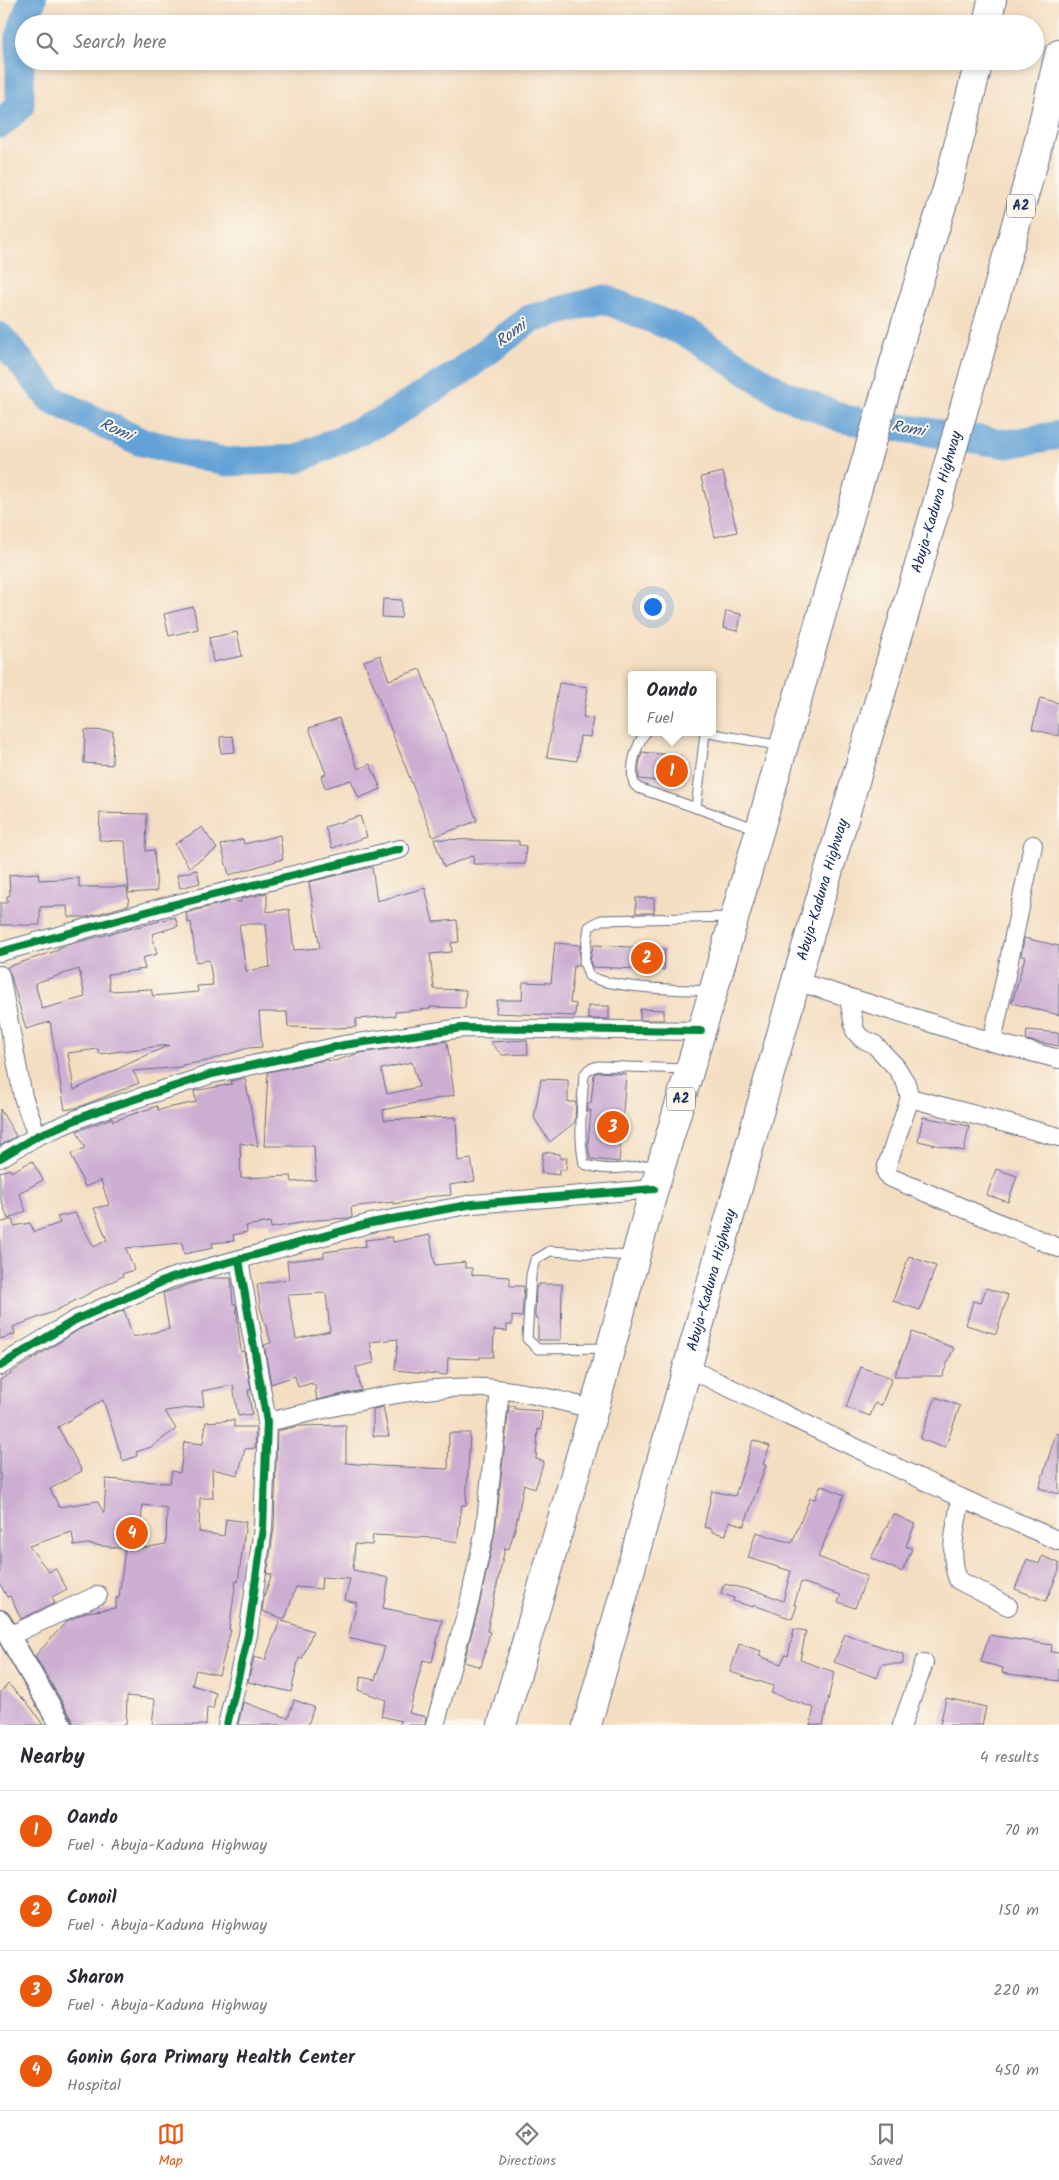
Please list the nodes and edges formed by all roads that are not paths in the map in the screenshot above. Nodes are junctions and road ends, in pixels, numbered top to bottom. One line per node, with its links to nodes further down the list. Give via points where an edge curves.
1 (992, 0): 2 (highway)
2 (989, 15)
3 (1059, 54): 16 (highway, Abuja-Kaduna Highway / A2, via 1035,157 935,511)
4 (977, 70): 8 (highway, A2, via 948,186)
5 (716, 734): 8 (lane)
6 (643, 736): 9 (lane, via 638,742 632,772 634,784)
7 (704, 736): 9 (lane)
8 (784, 747): 10 (highway, A2)
9 (696, 808): 10 (lane)
10 (760, 830): 13 (highway, A2)
11 (1034, 845): 20 (street)
12 (400, 849): 14 (street, via 164,907)
13 (734, 917): 17 (highway, A2); 17 (lane, via 601,920 589,927 584,962 589,976 596,980)
14 (0, 952)
15 (0, 974): 24 (street, via 23,1097)
16 (796, 981): 18 (street); 34 (highway, Abuja-Kaduna Highway / A2)
17 (713, 992): 19 (highway, A2)
18 (849, 999): 20 (street); 23 (street, via 855,1031 874,1044 896,1067 906,1083)
19 (701, 1031): 22 (highway, A2); 24 (street, via 462,1028 344,1045 212,1074 92,1113)
20 (992, 1042): 21 (street)
21 (1059, 1059)
22 (690, 1069): 27 (highway, A2); 27 (lane, via 598,1066 584,1075 584,1164 617,1169)
23 (910, 1098): 25 (street); 29 (street, via 887,1166 889,1177)
24 (37, 1136): 26 (street)
25 (1059, 1137)
26 (0, 1158)
27 (662, 1163): 28 (highway, A2)
28 (654, 1189): 30 (highway, A2); 31 (street, via 473,1204 371,1223)
29 (1059, 1248)
30 (636, 1256): 32 (highway, A2); 32 (lane, via 550,1251 535,1260 527,1339 538,1349)
31 (239, 1260): 33 (street, via 171,1278 75,1320); 37 (street)
32 (611, 1348): 36 (highway, A2)
33 (0, 1366)
34 (688, 1368): 38 (street); 48 (highway, Abuja-Kaduna Highway / A2)
35 (500, 1390): 36 (street); 37 (street, via 422,1389); 46 (street, via 485,1530 469,1604)
36 (594, 1409): 47 (highway, A2)
37 (267, 1422): 45 (street, via 263,1528 248,1635)
38 (961, 1498): 39 (street); 41 (street, via 952,1562 958,1580)
39 (1059, 1541)
40 (98, 1595): 42 (street)
41 (1008, 1606)
42 (4, 1629): 44 (street)
43 (924, 1663): 49 (street)
44 (61, 1725)
45 (227, 1725)
46 (435, 1725)
47 (502, 1725)
48 (587, 1725)
49 (902, 1725)

